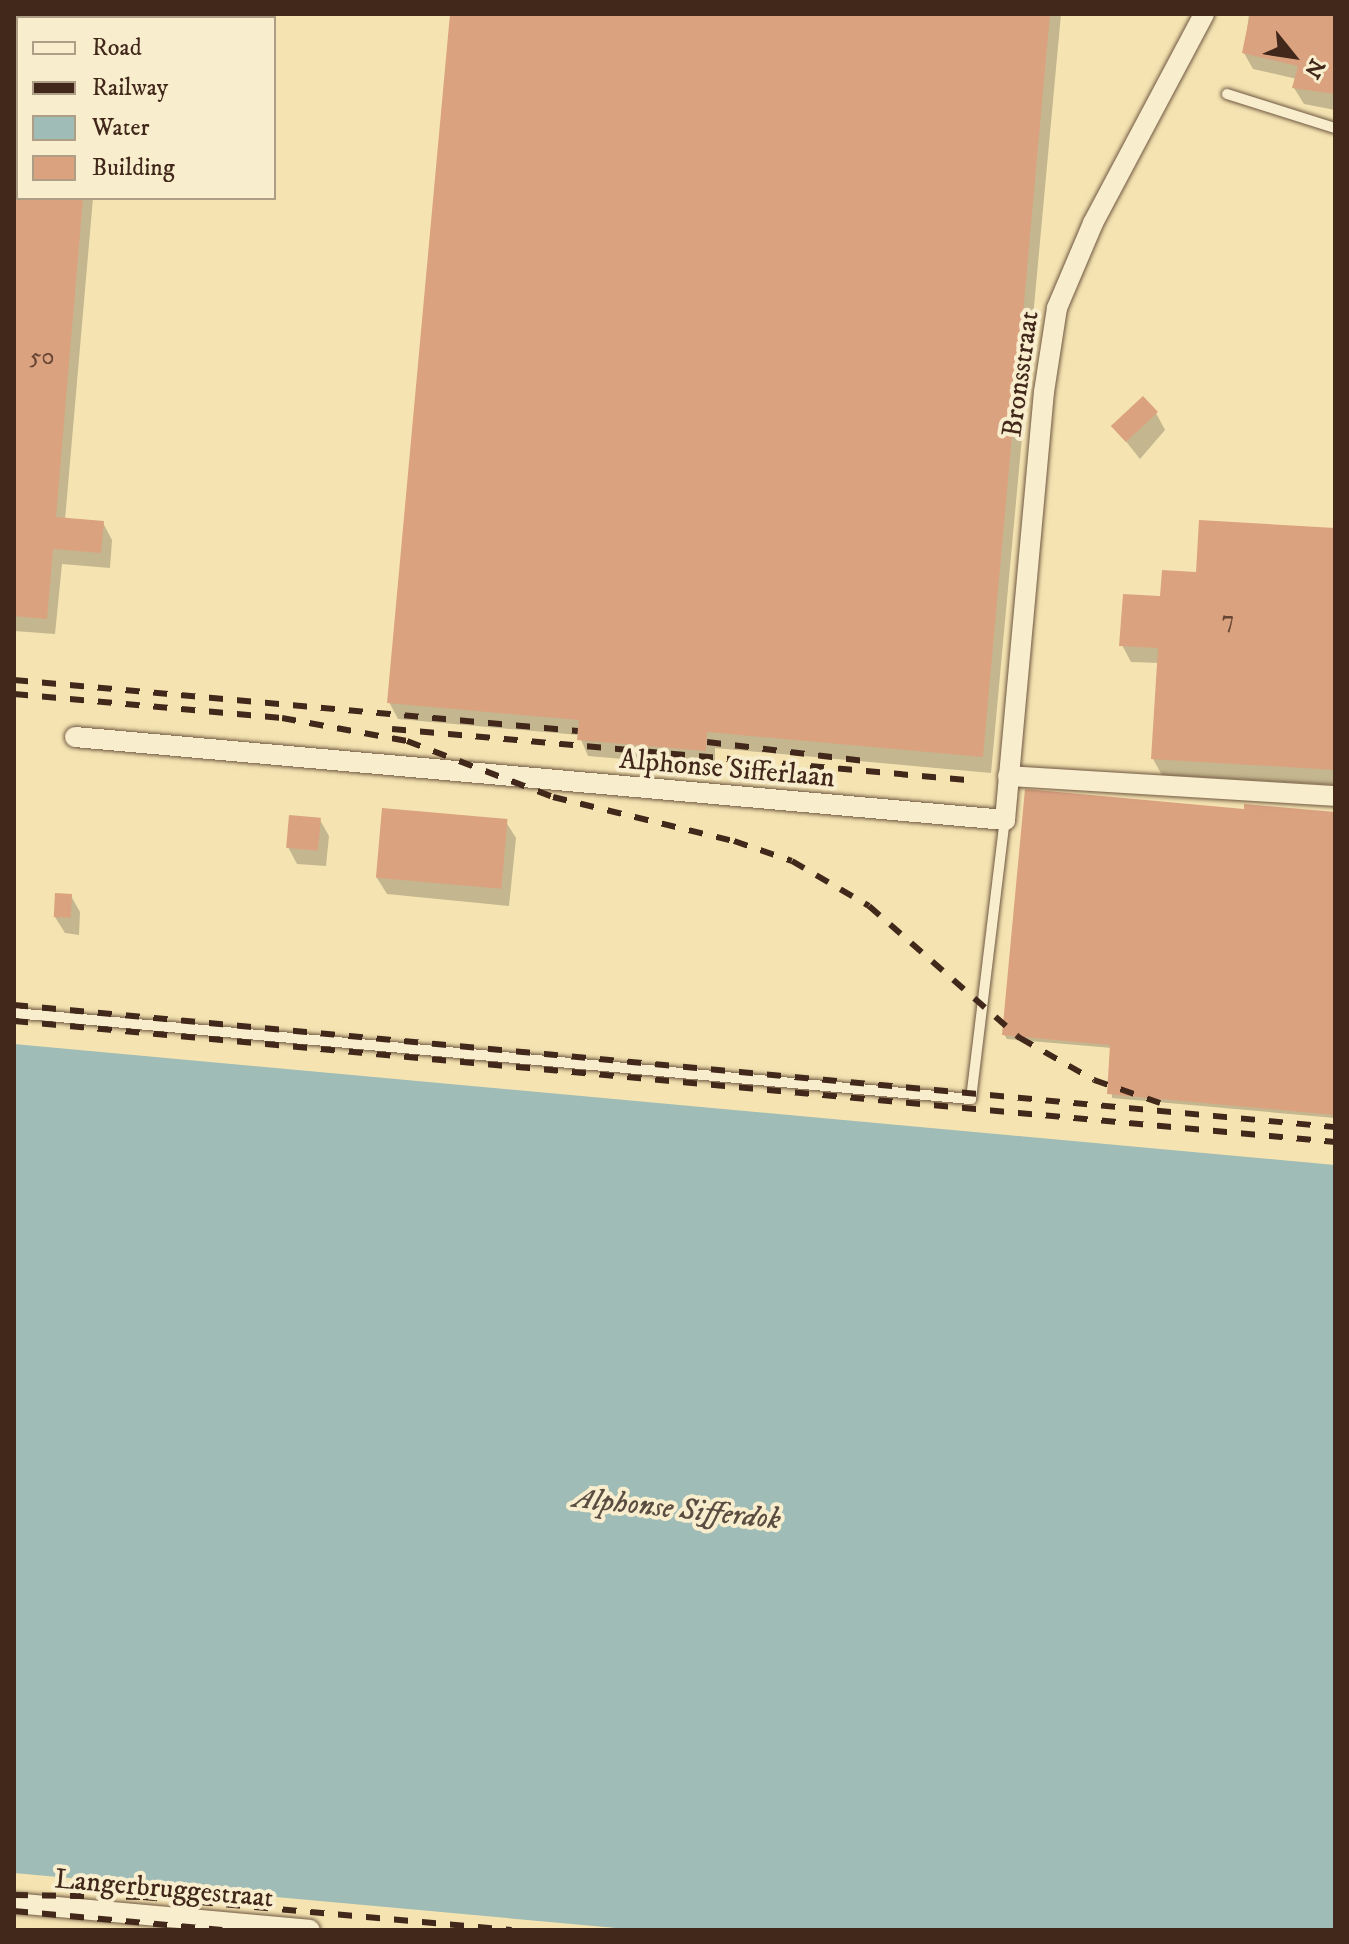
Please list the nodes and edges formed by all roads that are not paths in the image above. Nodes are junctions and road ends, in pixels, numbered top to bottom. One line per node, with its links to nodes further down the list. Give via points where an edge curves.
1 (1204, 14): 5 (street, Bronsstraat, via 1093,223 1057,308)
2 (1227, 94): 3 (lane)
3 (1335, 128)
4 (75, 737): 7 (street, Alphonse Sifferlaan)
5 (1008, 776): 6 (street); 7 (street)
6 (1335, 796)
7 (1005, 820): 8 (lane, via 971,1099)
8 (14, 1013)
9 (14, 1903): 10 (street, Langerbruggestraat)
10 (310, 1930)

